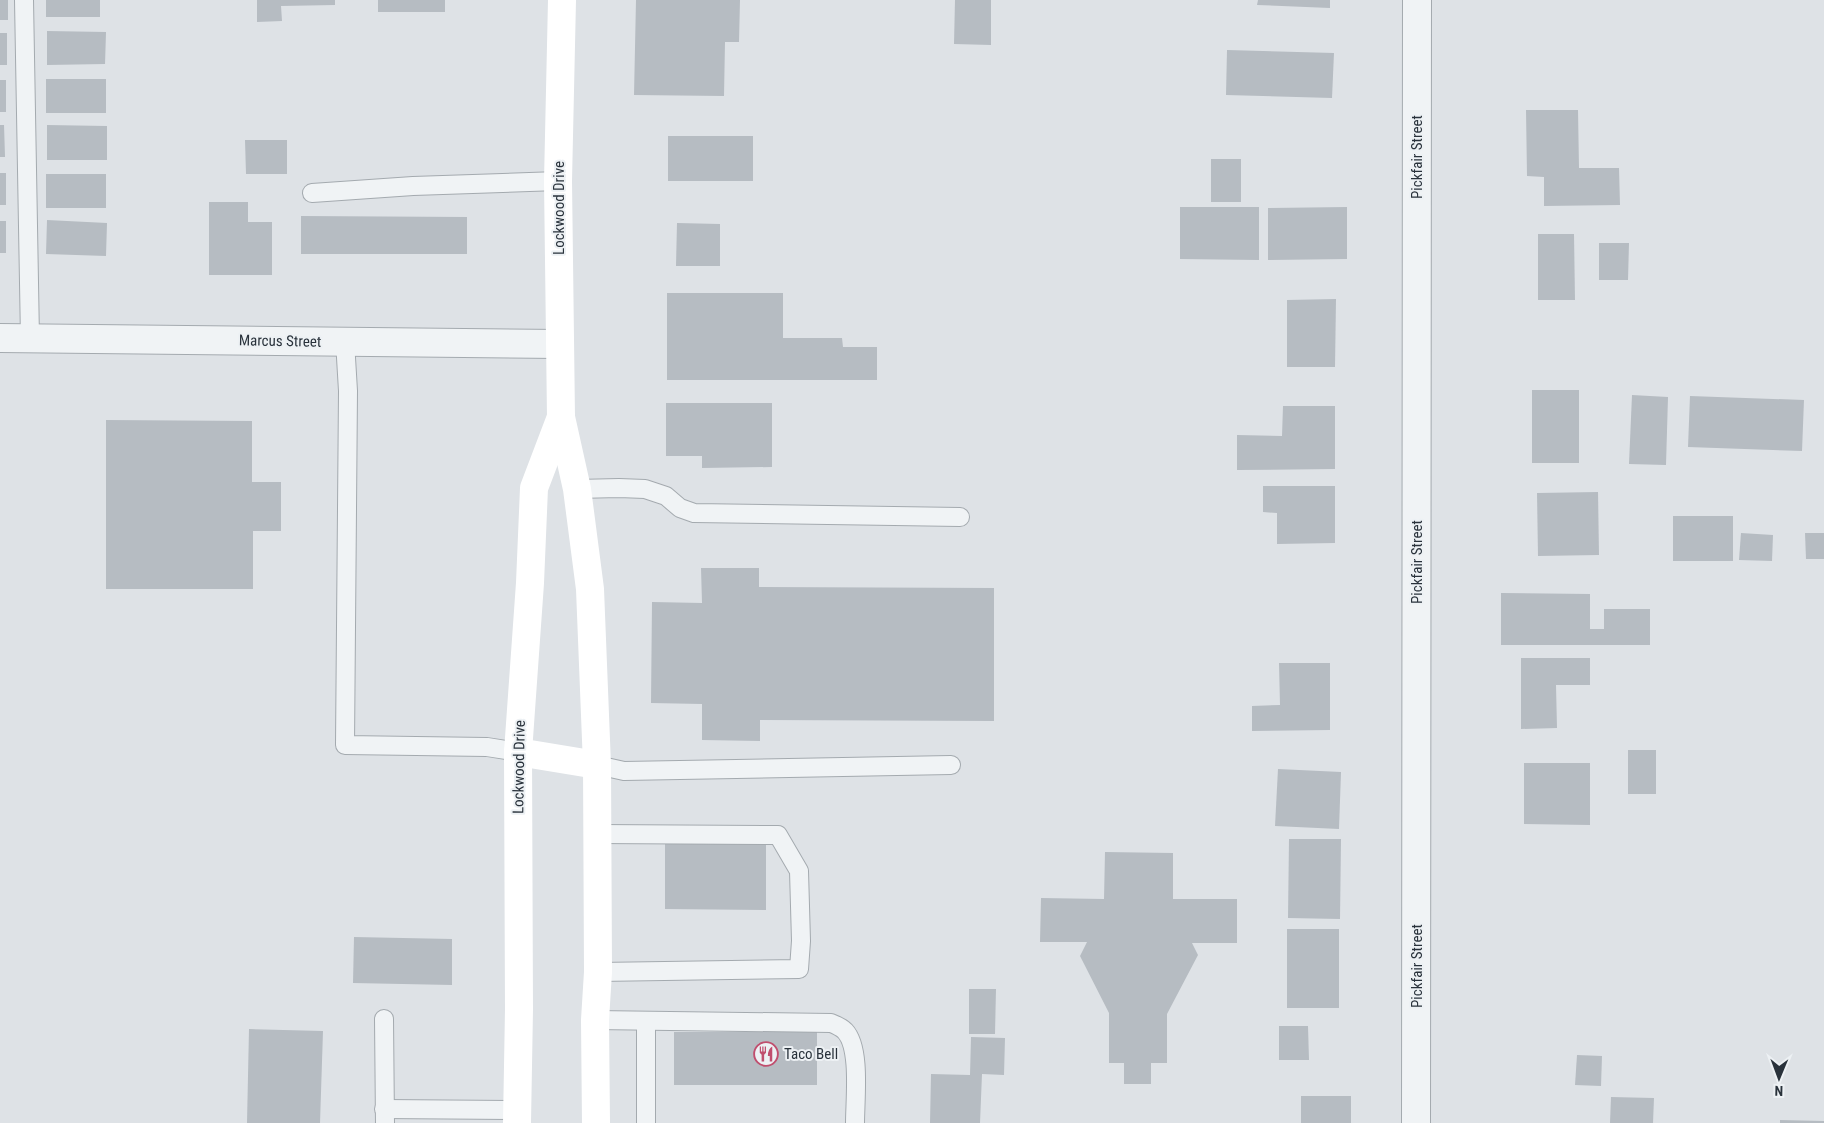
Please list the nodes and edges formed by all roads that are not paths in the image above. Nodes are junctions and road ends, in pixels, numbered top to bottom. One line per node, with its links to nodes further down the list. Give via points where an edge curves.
1 (24, 0): 7 (lane)
2 (562, 0): 4 (main road, Lockwood Drive)
3 (1417, 0): 26 (street, Pickfair Street)
4 (558, 180): 5 (lane); 9 (main road, Lockwood Drive)
5 (312, 192)
6 (0, 338): 7 (street, Marcus Street)
7 (30, 339): 8 (street, Marcus Street)
8 (345, 342): 9 (street, Marcus Street); 13 (lane, via 348,391 345,745 487,747)
9 (559, 344): 10 (main road, Lockwood Drive)
10 (561, 417): 11 (main road, Lockwood Drive); 13 (main road, Lockwood Drive, via 534,488)
11 (577, 489): 12 (lane, via 645,489 666,496 680,508 694,513); 14 (main road, Lockwood Drive, via 590,589)
12 (960, 517)
13 (518, 752): 14 (main road); 22 (main road, Lockwood Drive)
14 (597, 765): 15 (lane, via 624,771); 16 (main road, Lockwood Drive)
15 (951, 765)
16 (597, 834): 17 (main road, Lockwood Drive); 17 (lane, via 778,835 800,871 801,941 799,969)
17 (598, 972): 19 (main road, Lockwood Drive)
18 (384, 1019): 21 (lane)
19 (595, 1020): 20 (lane); 23 (main road, Lockwood Drive)
20 (646, 1020): 24 (lane); 25 (lane, via 832,1023 844,1030 855,1054)
21 (384, 1116): 22 (lane)
22 (518, 1117)
23 (596, 1123)
24 (646, 1123)
25 (855, 1123)
26 (1416, 1123)

